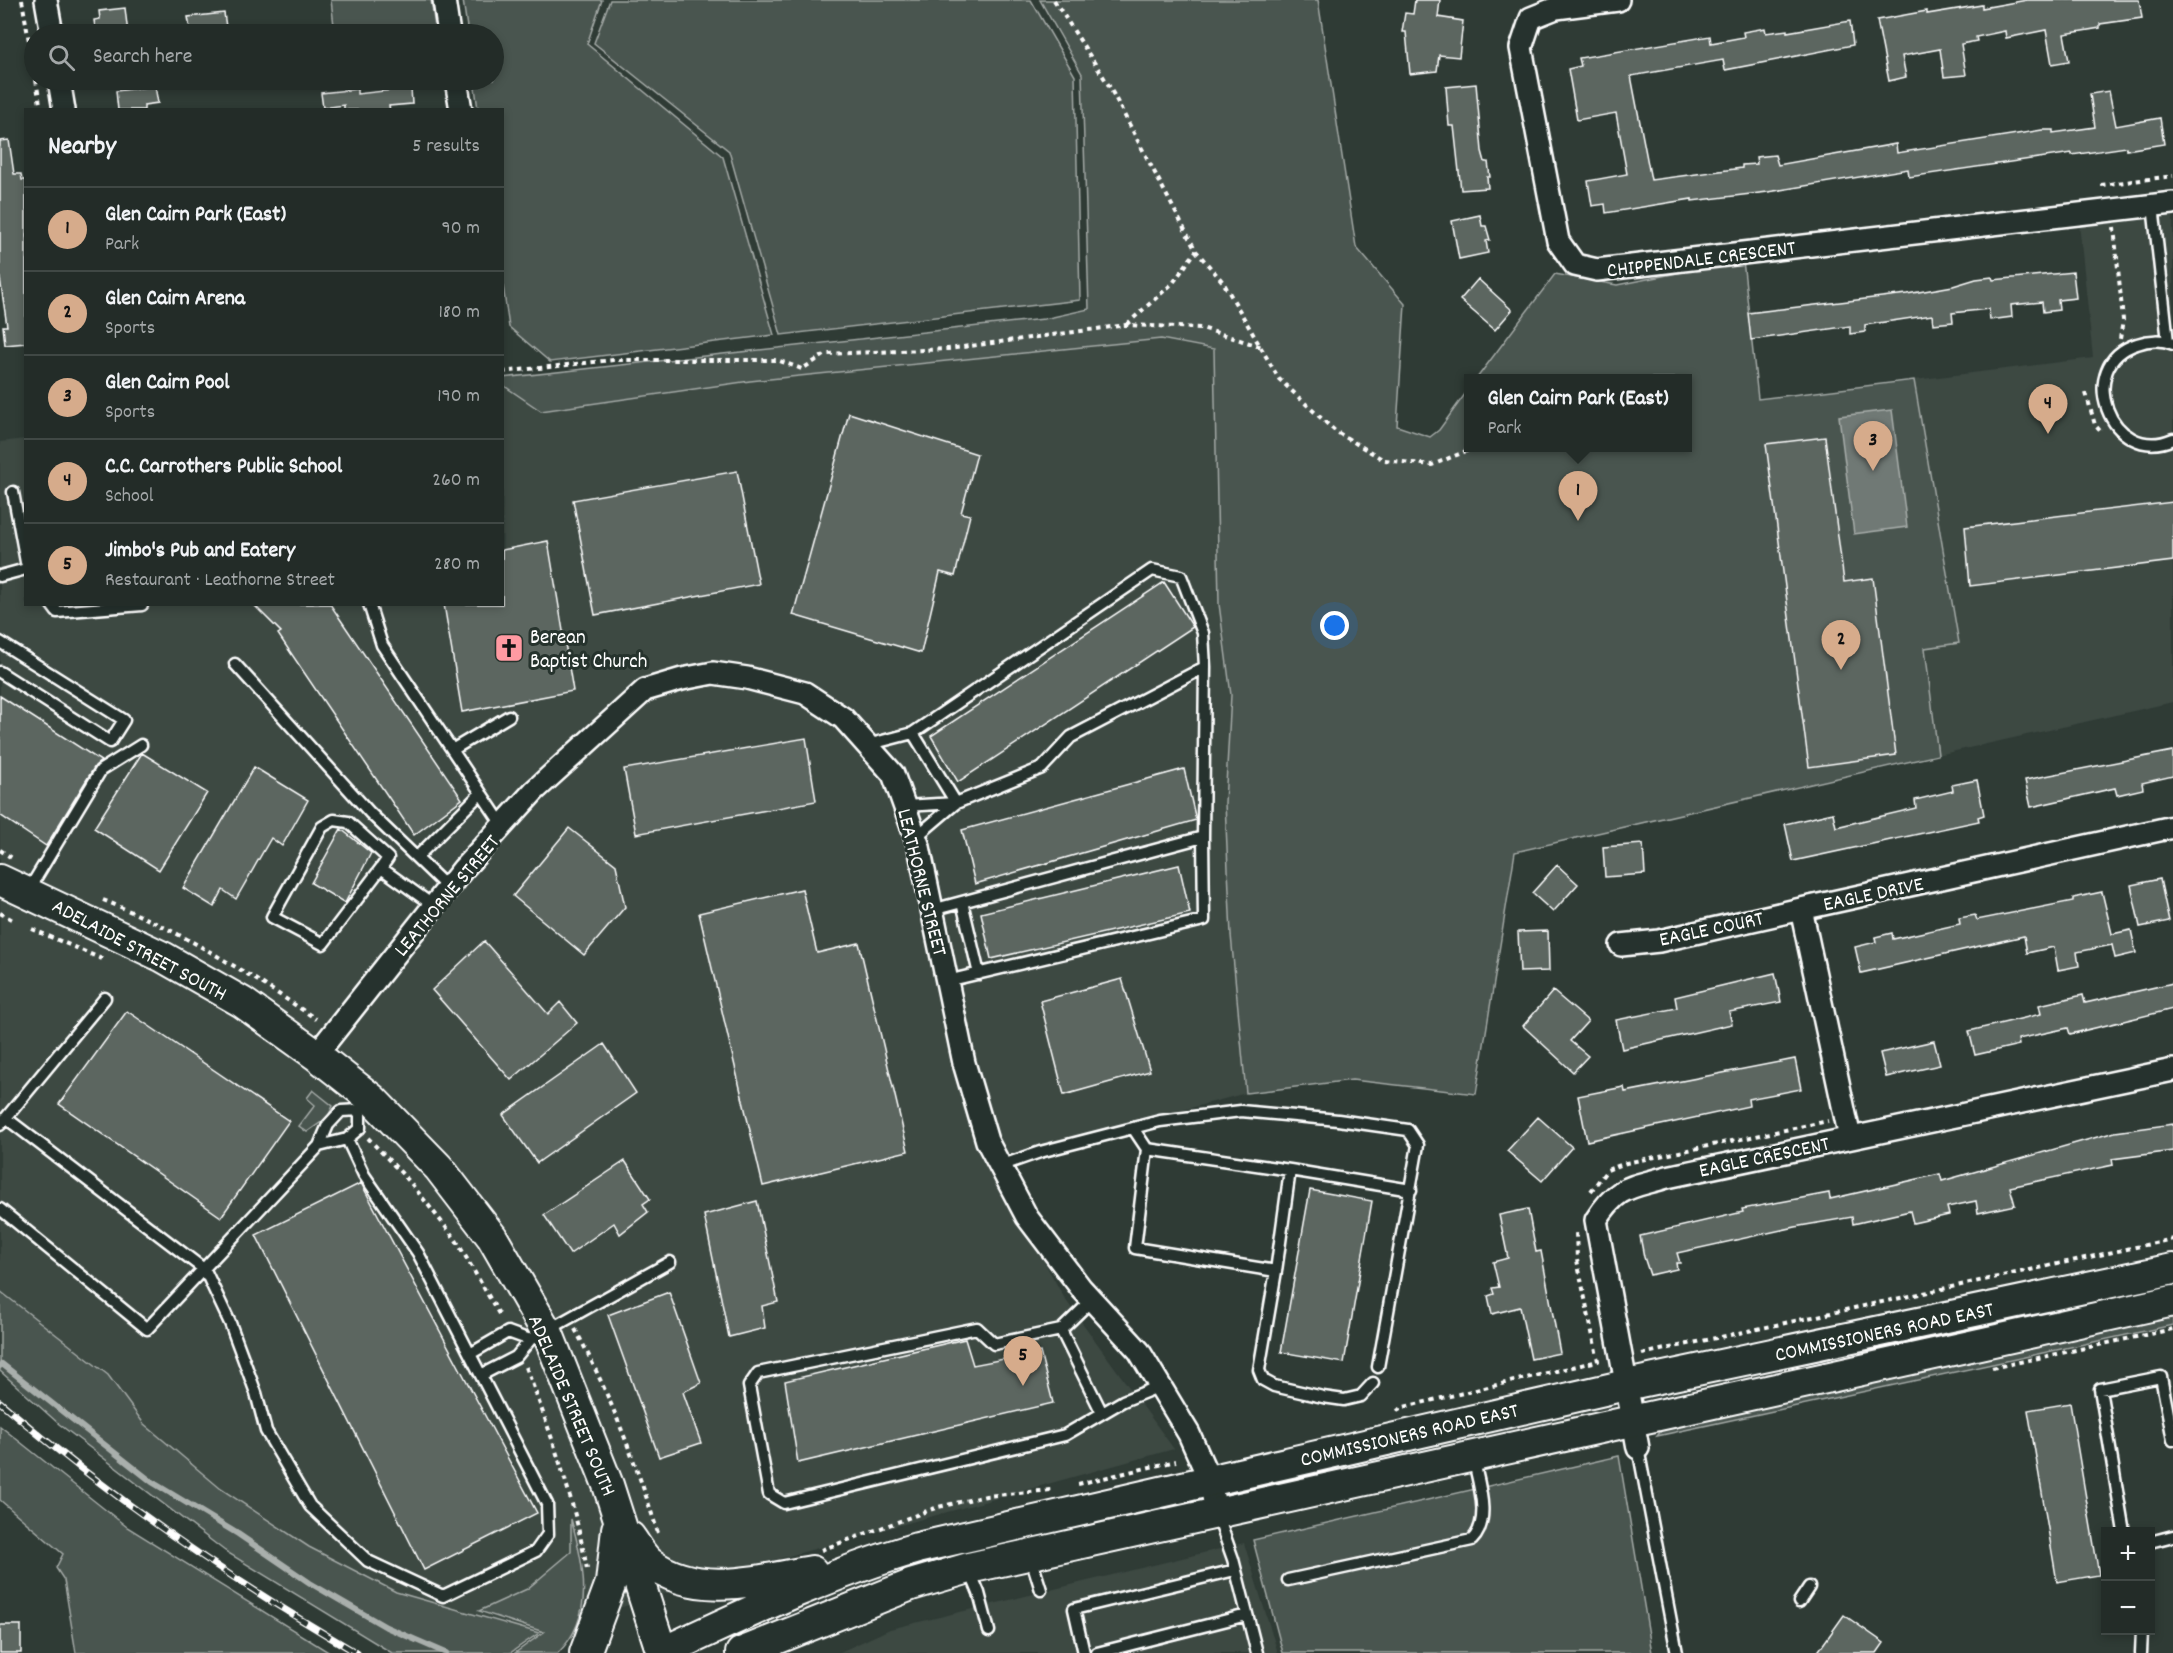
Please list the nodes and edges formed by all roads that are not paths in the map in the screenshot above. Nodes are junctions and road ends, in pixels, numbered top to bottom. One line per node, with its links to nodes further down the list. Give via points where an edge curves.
1 (46, 0): 4 (street)
2 (444, 0): 5 (street)
3 (1618, 0): 10 (street, CHIPPENDALE CRESCENT, via 1556,8 1531,18 1521,48 1558,242 1575,265 1597,270)
4 (50, 24)
5 (448, 24)
6 (61, 90): 8 (street)
7 (458, 90): 9 (street)
8 (64, 108)
9 (461, 108)
10 (2163, 204): 11 (lane)
11 (2170, 343): 12 (lane, via 2148,341 2130,346 2106,373 2103,390 2110,417 2132,438 2148,443)
12 (2173, 439)
13 (13, 492): 14 (lane)
14 (24, 551)
15 (24, 570): 16 (lane)
16 (0, 576)
17 (52, 606): 18 (lane, via 57,612)
18 (130, 606)
19 (370, 606): 28 (lane, via 382,645)
20 (0, 642): 23 (lane, via 124,720 110,741)
21 (235, 663): 36 (lane, via 369,813)
22 (1206, 667): 25 (lane, via 1203,633 1181,576 1152,570); 30 (lane, via 1071,737 1042,768); 35 (lane)
23 (0, 672)
24 (509, 716): 28 (lane)
25 (913, 733): 27 (lane); 30 (lane)
26 (141, 745): 40 (lane, via 102,770)
27 (867, 745): 31 (street, LEATHORNE STREET, via 893,774); 32 (street, LEATHORNE STREET, via 843,718 805,693 713,674 682,679 645,690 534,791)
28 (452, 750): 29 (lane)
29 (481, 793): 32 (lane); 36 (lane)
30 (956, 803): 31 (lane); 34 (lane)
31 (905, 806): 34 (street, LEATHORNE STREET)
32 (503, 826): 39 (street, LEATHORNE STREET)
33 (2173, 827): 43 (street, EAGLE DRIVE)
34 (915, 837): 44 (street, LEATHORNE STREET)
35 (1203, 837): 41 (lane); 46 (lane, via 1204,920)
36 (417, 857): 39 (lane)
37 (381, 868): 37 (lane, via 388,858 348,822 334,820 322,827 272,917 323,944); 42 (lane)
38 (0, 880): 40 (main road, ADELAIDE STREET SOUTH)
39 (448, 888): 42 (street, LEATHORNE STREET)
40 (28, 891): 49 (main road, ADELAIDE STREET SOUTH, via 164,957 242,1002)
41 (962, 902): 44 (lane); 46 (lane)
42 (434, 906): 49 (street, LEATHORNE STREET)
43 (1802, 909): 45 (street, EAGLE COURT); 54 (street, EAGLE DRIVE)
44 (932, 910): 47 (street, LEATHORNE STREET)
45 (1621, 945)
46 (979, 974): 47 (lane)
47 (947, 981): 58 (street, LEATHORNE STREET, via 987,1142)
48 (105, 998): 52 (lane)
49 (316, 1055): 51 (main road, ADELAIDE STREET SOUTH)
50 (2173, 1070): 54 (street, EAGLE CRESCENT)
51 (366, 1105): 55 (lane, via 360,1128); 56 (lane, via 341,1111 328,1125); 69 (main road, ADELAIDE STREET SOUTH, via 439,1168 492,1238)
52 (3, 1122): 64 (lane)
53 (1133, 1128): 57 (lane); 58 (lane); 60 (lane, via 1241,1111 1407,1130 1418,1145)
54 (1850, 1138): 74 (street, EAGLE CRESCENT, via 1667,1177 1623,1190 1610,1198 1596,1220)
55 (347, 1139): 56 (lane); 70 (lane, via 364,1175 418,1252)
56 (319, 1146): 64 (lane)
57 (1148, 1149): 59 (lane); 65 (lane, via 1136,1248)
58 (1000, 1166): 66 (street, LEATHORNE STREET, via 1028,1217)
59 (1290, 1170): 60 (lane); 65 (lane)
60 (1411, 1190): 71 (lane)
61 (0, 1209): 64 (lane, via 147,1329)
62 (670, 1262): 69 (lane)
63 (2173, 1269): 74 (main road, COMMISSIONERS ROAD EAST)
64 (204, 1270): 72 (lane, via 230,1323 266,1431 310,1506 368,1561 443,1596 536,1551 548,1534 547,1504)
65 (1276, 1271): 73 (lane, via 1259,1370 1263,1380 1344,1400 1361,1396)
66 (1092, 1300): 68 (lane); 75 (street, LEATHORNE STREET, via 1139,1351)
67 (2173, 1301): 77 (main road, COMMISSIONERS ROAD EAST)
68 (1061, 1330): 76 (lane); 76 (lane, via 994,1344 976,1328 758,1373 749,1386 769,1494 784,1503 1065,1435)
69 (538, 1336): 70 (lane, via 508,1332); 72 (lane, via 516,1357); 83 (main road, ADELAIDE STREET SOUTH, via 608,1485)
70 (470, 1354): 72 (lane)
71 (1378, 1367)
72 (481, 1375)
73 (1373, 1383)
74 (1626, 1385): 77 (street, EAGLE CRESCENT); 81 (main road, COMMISSIONERS ROAD EAST)
75 (1160, 1386): 76 (lane); 81 (street, LEATHORNE STREET, via 1190,1434)
76 (1102, 1413)
77 (1633, 1419): 79 (street, EAGLE CRESCENT); 80 (main road, COMMISSIONERS ROAD EAST)
78 (2173, 1440): 84 (lane, via 2162,1377 2100,1389)
79 (1638, 1448): 104 (lane)
80 (1473, 1457): 82 (main road, COMMISSIONERS ROAD EAST); 91 (lane, via 1482,1515 1481,1531 1472,1540)
81 (1209, 1479): 82 (street, LEATHORNE STREET); 88 (main road, COMMISSIONERS ROAD EAST)
82 (1217, 1514): 87 (main road, COMMISSIONERS ROAD EAST); 90 (lane)
83 (618, 1520): 88 (main road, via 648,1562 682,1581 729,1585); 98 (main road, via 611,1582); 99 (main road, ADELAIDE STREET SOUTH)
84 (2123, 1527)
85 (2173, 1536): 86 (lane)
86 (2155, 1541)
87 (1030, 1555): 89 (main road, COMMISSIONERS ROAD EAST); 93 (lane)
88 (866, 1562): 99 (main road, COMMISSIONERS ROAD EAST, via 756,1607)
89 (969, 1568): 96 (lane); 100 (main road, COMMISSIONERS ROAD EAST, via 911,1585)
90 (1235, 1570): 95 (lane); 101 (lane, via 1074,1609)
91 (1288, 1580)
92 (1809, 1587): 94 (lane)
93 (1041, 1590)
94 (1799, 1602)
95 (1247, 1615): 102 (lane); 103 (lane)
96 (989, 1631)
97 (2142, 1635): 105 (lane)
98 (585, 1653)
99 (662, 1653)
100 (741, 1653)
101 (1084, 1653)
102 (1097, 1653)
103 (1257, 1653)
104 (1677, 1653)
105 (2140, 1653)

